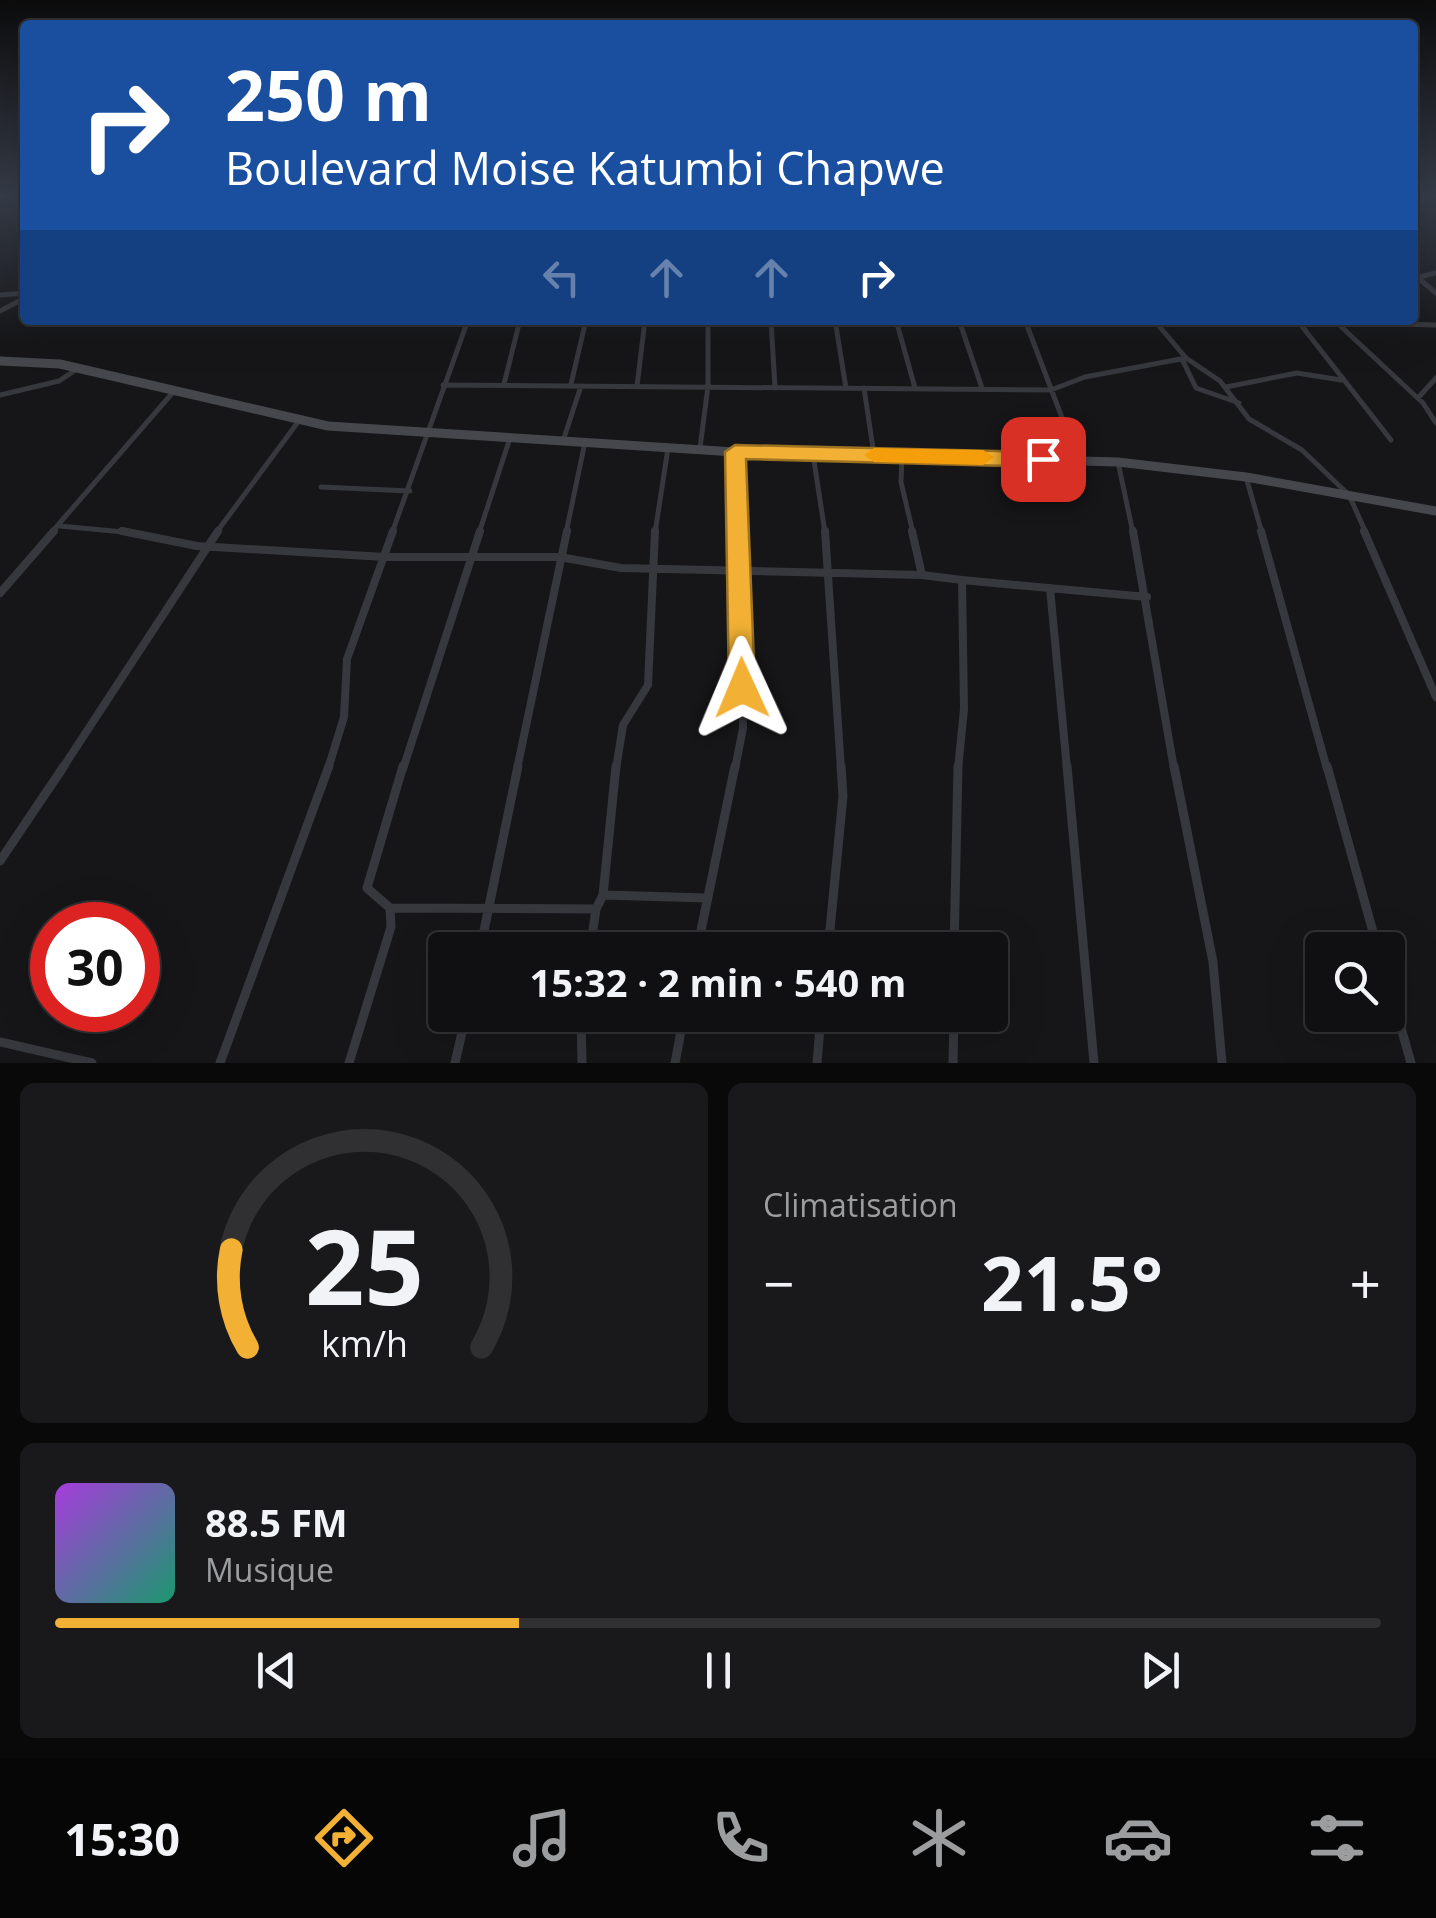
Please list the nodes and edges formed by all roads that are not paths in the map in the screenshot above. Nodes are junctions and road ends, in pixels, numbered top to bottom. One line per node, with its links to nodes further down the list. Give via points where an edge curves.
1 (466, 325): 21 (street)
2 (519, 325): 19 (street)
3 (585, 325): 20 (street)
4 (645, 325): 23 (street)
5 (708, 325): 24 (street)
6 (771, 325): 26 (street)
7 (836, 325): 27 (street)
8 (897, 325): 29 (street)
9 (961, 325): 30 (street)
10 (1027, 325): 33 (street)
11 (1158, 325): 14 (street)
12 (1301, 325): 18 (street)
13 (1340, 325): 34 (street)
14 (1184, 358): 25 (street); 33 (street); 37 (street, via 1196,388)
15 (0, 361): 16 (street)
16 (78, 368): 31 (street); 35 (street, via 59,381)
17 (1436, 378): 32 (street)
18 (1342, 380): 25 (street, via 1296,373); 42 (street)
19 (504, 384): 20 (street); 21 (street)
20 (571, 384): 22 (street)
21 (443, 385): 40 (street)
22 (581, 386): 23 (street); 43 (street)
23 (637, 386): 24 (street)
24 (708, 386): 26 (street); 46 (street)
25 (1226, 387): 37 (street)
26 (775, 388): 27 (street)
27 (846, 388): 28 (street)
28 (864, 388): 29 (street); 49 (street)
29 (915, 388): 30 (street)
30 (982, 388): 33 (street)
31 (176, 389): 38 (street); 58 (street)
32 (1423, 389): 34 (street); 36 (street)
33 (1051, 390): 51 (street)
34 (1409, 390): 36 (street)
35 (0, 395)
36 (1418, 398): 39 (street)
37 (1240, 404): 56 (street, via 1249,419 1302,450)
38 (298, 422): 40 (street); 59 (street)
39 (1436, 422)
40 (427, 433): 41 (street); 55 (street)
41 (510, 438): 43 (street); 60 (street)
42 (1391, 440)
43 (564, 441): 44 (street)
44 (585, 442): 45 (street); 62 (street)
45 (668, 447): 46 (street); 63 (street)
46 (700, 448): 47 (street)
47 (735, 452): 48 (street); 64 (street)
48 (813, 452): 49 (street); 65 (street)
49 (874, 455): 50 (street)
50 (902, 456): 51 (street); 66 (street, via 901,482)
51 (1078, 460): 52 (street)
52 (1118, 462): 53 (street); 70 (street)
53 (1246, 477): 56 (street); 83 (street)
54 (321, 487): 55 (street)
55 (410, 491): 61 (street)
56 (1349, 495): 57 (street); 71 (street)
57 (1436, 511)
58 (60, 526): 59 (street); 69 (street)
59 (205, 546): 61 (street); 72 (street)
60 (473, 556): 61 (street); 62 (street); 76 (street, via 368,875 367,888)
61 (385, 557): 92 (street, via 347,658 346,710 313,818)
62 (560, 557): 63 (street); 75 (street)
63 (655, 568): 64 (street); 73 (street, via 648,685 618,742)
64 (741, 570): 65 (street); 74 (street, via 743,728)
65 (828, 572): 66 (street); 81 (street, via 844,796)
66 (922, 575): 67 (street)
67 (962, 580): 68 (street); 82 (street, via 966,713 959,735)
68 (1050, 588): 70 (street); 99 (street)
69 (0, 593)
70 (1148, 597): 100 (street, via 1154,674 1212,962)
71 (1436, 697)
72 (0, 861)
73 (604, 895): 74 (street); 77 (street)
74 (707, 898): 80 (street)
75 (490, 904): 76 (street); 77 (street); 78 (street)
76 (390, 908): 93 (street)
77 (596, 909): 79 (street)
78 (484, 932)
79 (593, 932)
80 (700, 932)
81 (830, 932)
82 (954, 932)
83 (1373, 932)
84 (462, 1032): 94 (street)
85 (582, 1032): 95 (street)
86 (681, 1032): 96 (street)
87 (820, 1032): 97 (street)
88 (954, 1032): 98 (street)
89 (1402, 1032): 101 (street)
90 (0, 1042): 91 (street)
91 (92, 1063)
92 (220, 1063)
93 (349, 1063)
94 (455, 1063)
95 (582, 1063)
96 (675, 1063)
97 (816, 1063)
98 (953, 1063)
99 (1094, 1063)
100 (1222, 1063)
101 (1411, 1063)

